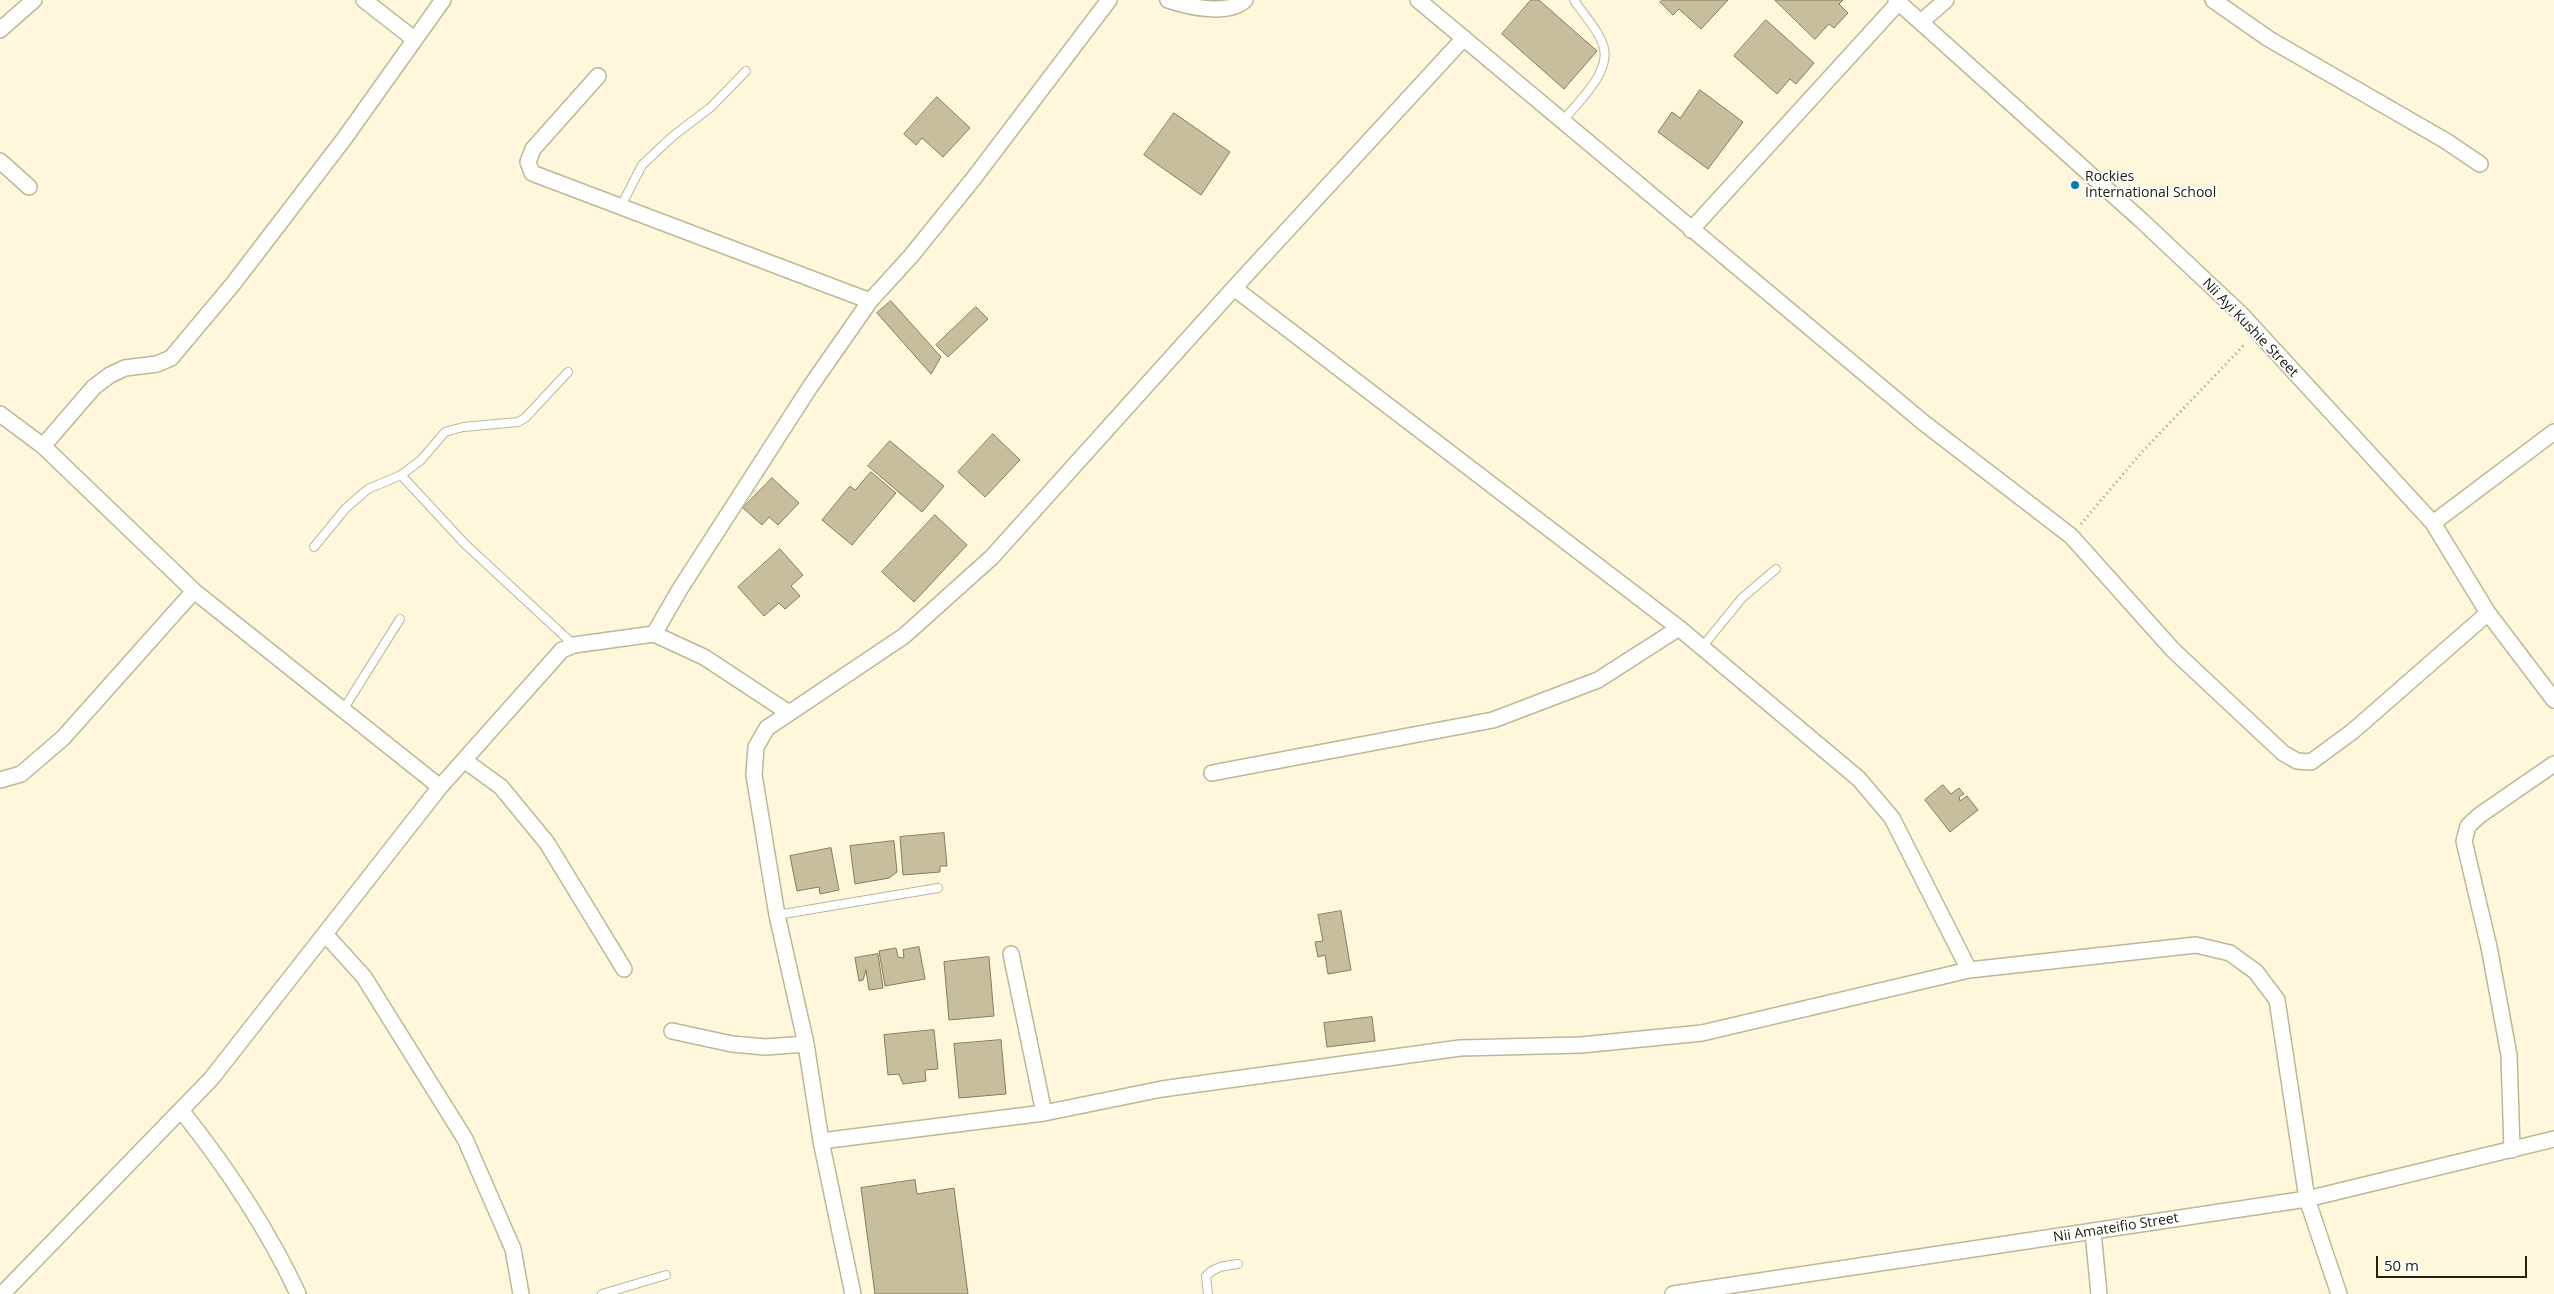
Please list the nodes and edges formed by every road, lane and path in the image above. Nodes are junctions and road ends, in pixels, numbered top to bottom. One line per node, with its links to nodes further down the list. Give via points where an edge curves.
1 (34, 0): 13 (street)
2 (364, 0): 15 (street)
3 (443, 0): 15 (street)
4 (1109, 0): 25 (street, via 951,206)
5 (1168, 0): 6 (street, via 1190,7 1218,9 1241,5)
6 (1245, 0)
7 (1418, 0): 14 (street)
8 (1574, 0): 18 (lane, via 1603,43 1604,55 1596,79)
9 (1946, 0): 12 (street)
10 (2213, 0): 20 (street, via 2269,40 2446,140)
11 (1898, 1): 12 (street, Nii Ayi Kushie Street); 23 (street)
12 (1922, 21): 26 (street, Nii Ayi Kushie Street, via 2141,220)
13 (0, 30)
14 (1464, 38): 18 (street); 24 (street)
15 (414, 39): 30 (street, via 344,139 233,284 171,358 157,364 125,368 110,375 94,387)
16 (746, 71): 22 (lane, via 711,108 673,136 642,165)
17 (598, 76): 22 (street, via 533,150 528,162 532,174 540,178)
18 (1562, 121): 23 (street)
19 (0, 161): 21 (street)
20 (2480, 164)
21 (29, 187)
22 (621, 206): 25 (street)
23 (1691, 230): 33 (street, via 1924,423)
24 (1234, 288): 39 (street); 45 (street, via 992,557 904,636)
25 (870, 301): 40 (street, via 810,387)
26 (2256, 332): 32 (street, Nii Ayi Kushie Street); 33 (path, via 2141,453)
27 (568, 372): 31 (lane, via 525,418 508,424 472,425 445,432 421,460)
28 (0, 414): 30 (street)
29 (2554, 432): 32 (street)
30 (43, 446): 36 (street)
31 (402, 475): 34 (lane, via 368,489 346,508); 41 (lane, via 465,544)
32 (2433, 523): 37 (street, Nii Ayi Kushie Street)
33 (2070, 536): 37 (street, via 2173,650 2283,753 2297,761 2312,762 2353,731)
34 (314, 547)
35 (1776, 569): 42 (lane, via 1742,598)
36 (194, 591): 44 (street); 49 (street, via 63,738 21,774)
37 (2488, 613): 43 (street, Nii Ayi Kushie Street)
38 (400, 619): 44 (lane)
39 (1679, 628): 42 (street); 48 (street, via 1598,680 1493,720)
40 (654, 634): 41 (street); 45 (street, via 704,657)
41 (574, 645): 46 (street, via 552,658)
42 (1702, 647): 56 (street, via 1860,779 1892,818)
43 (2554, 700)
44 (343, 710): 50 (street)
45 (789, 714): 52 (street, via 767,728 756,747 754,775)
46 (464, 760): 50 (street); 55 (street, via 501,787 547,843)
47 (2554, 764): 63 (street, via 2480,815 2468,826 2464,840 2489,947 2509,1055)
48 (1212, 772)
49 (0, 780)
50 (440, 787): 53 (street)
51 (938, 888): 52 (lane)
52 (777, 915): 58 (street)
53 (325, 934): 59 (street, via 211,1079); 70 (street, via 364,977 464,1139 513,1249)
54 (1011, 954): 60 (street)
55 (624, 969)
56 (1969, 970): 60 (street, via 1702,1033 1581,1045 1460,1048 1162,1089); 64 (street, via 2196,945 2230,953 2256,972 2277,1000)
57 (672, 1031): 58 (street, via 732,1044)
58 (806, 1044): 62 (street)
59 (181, 1110): 68 (street); 69 (street, via 223,1163 264,1228)
60 (1044, 1113): 62 (street)
61 (2554, 1139): 63 (street, Nii Amateifio Street)
62 (820, 1141): 72 (street)
63 (2512, 1150): 64 (street, Nii Amateifio Street)
64 (2307, 1198): 65 (street, Nii Amateifio Street); 76 (street)
65 (2093, 1232): 74 (street, Nii Amateifio Street); 75 (street)
66 (1238, 1264): 73 (lane, via 1214,1267 1209,1272 1206,1276)
67 (666, 1275): 71 (lane)
68 (3, 1291)
69 (298, 1294)
70 (521, 1294)
71 (602, 1294)
72 (853, 1294)
73 (1208, 1294)
74 (1673, 1294)
75 (2099, 1294)
76 (2339, 1294)

